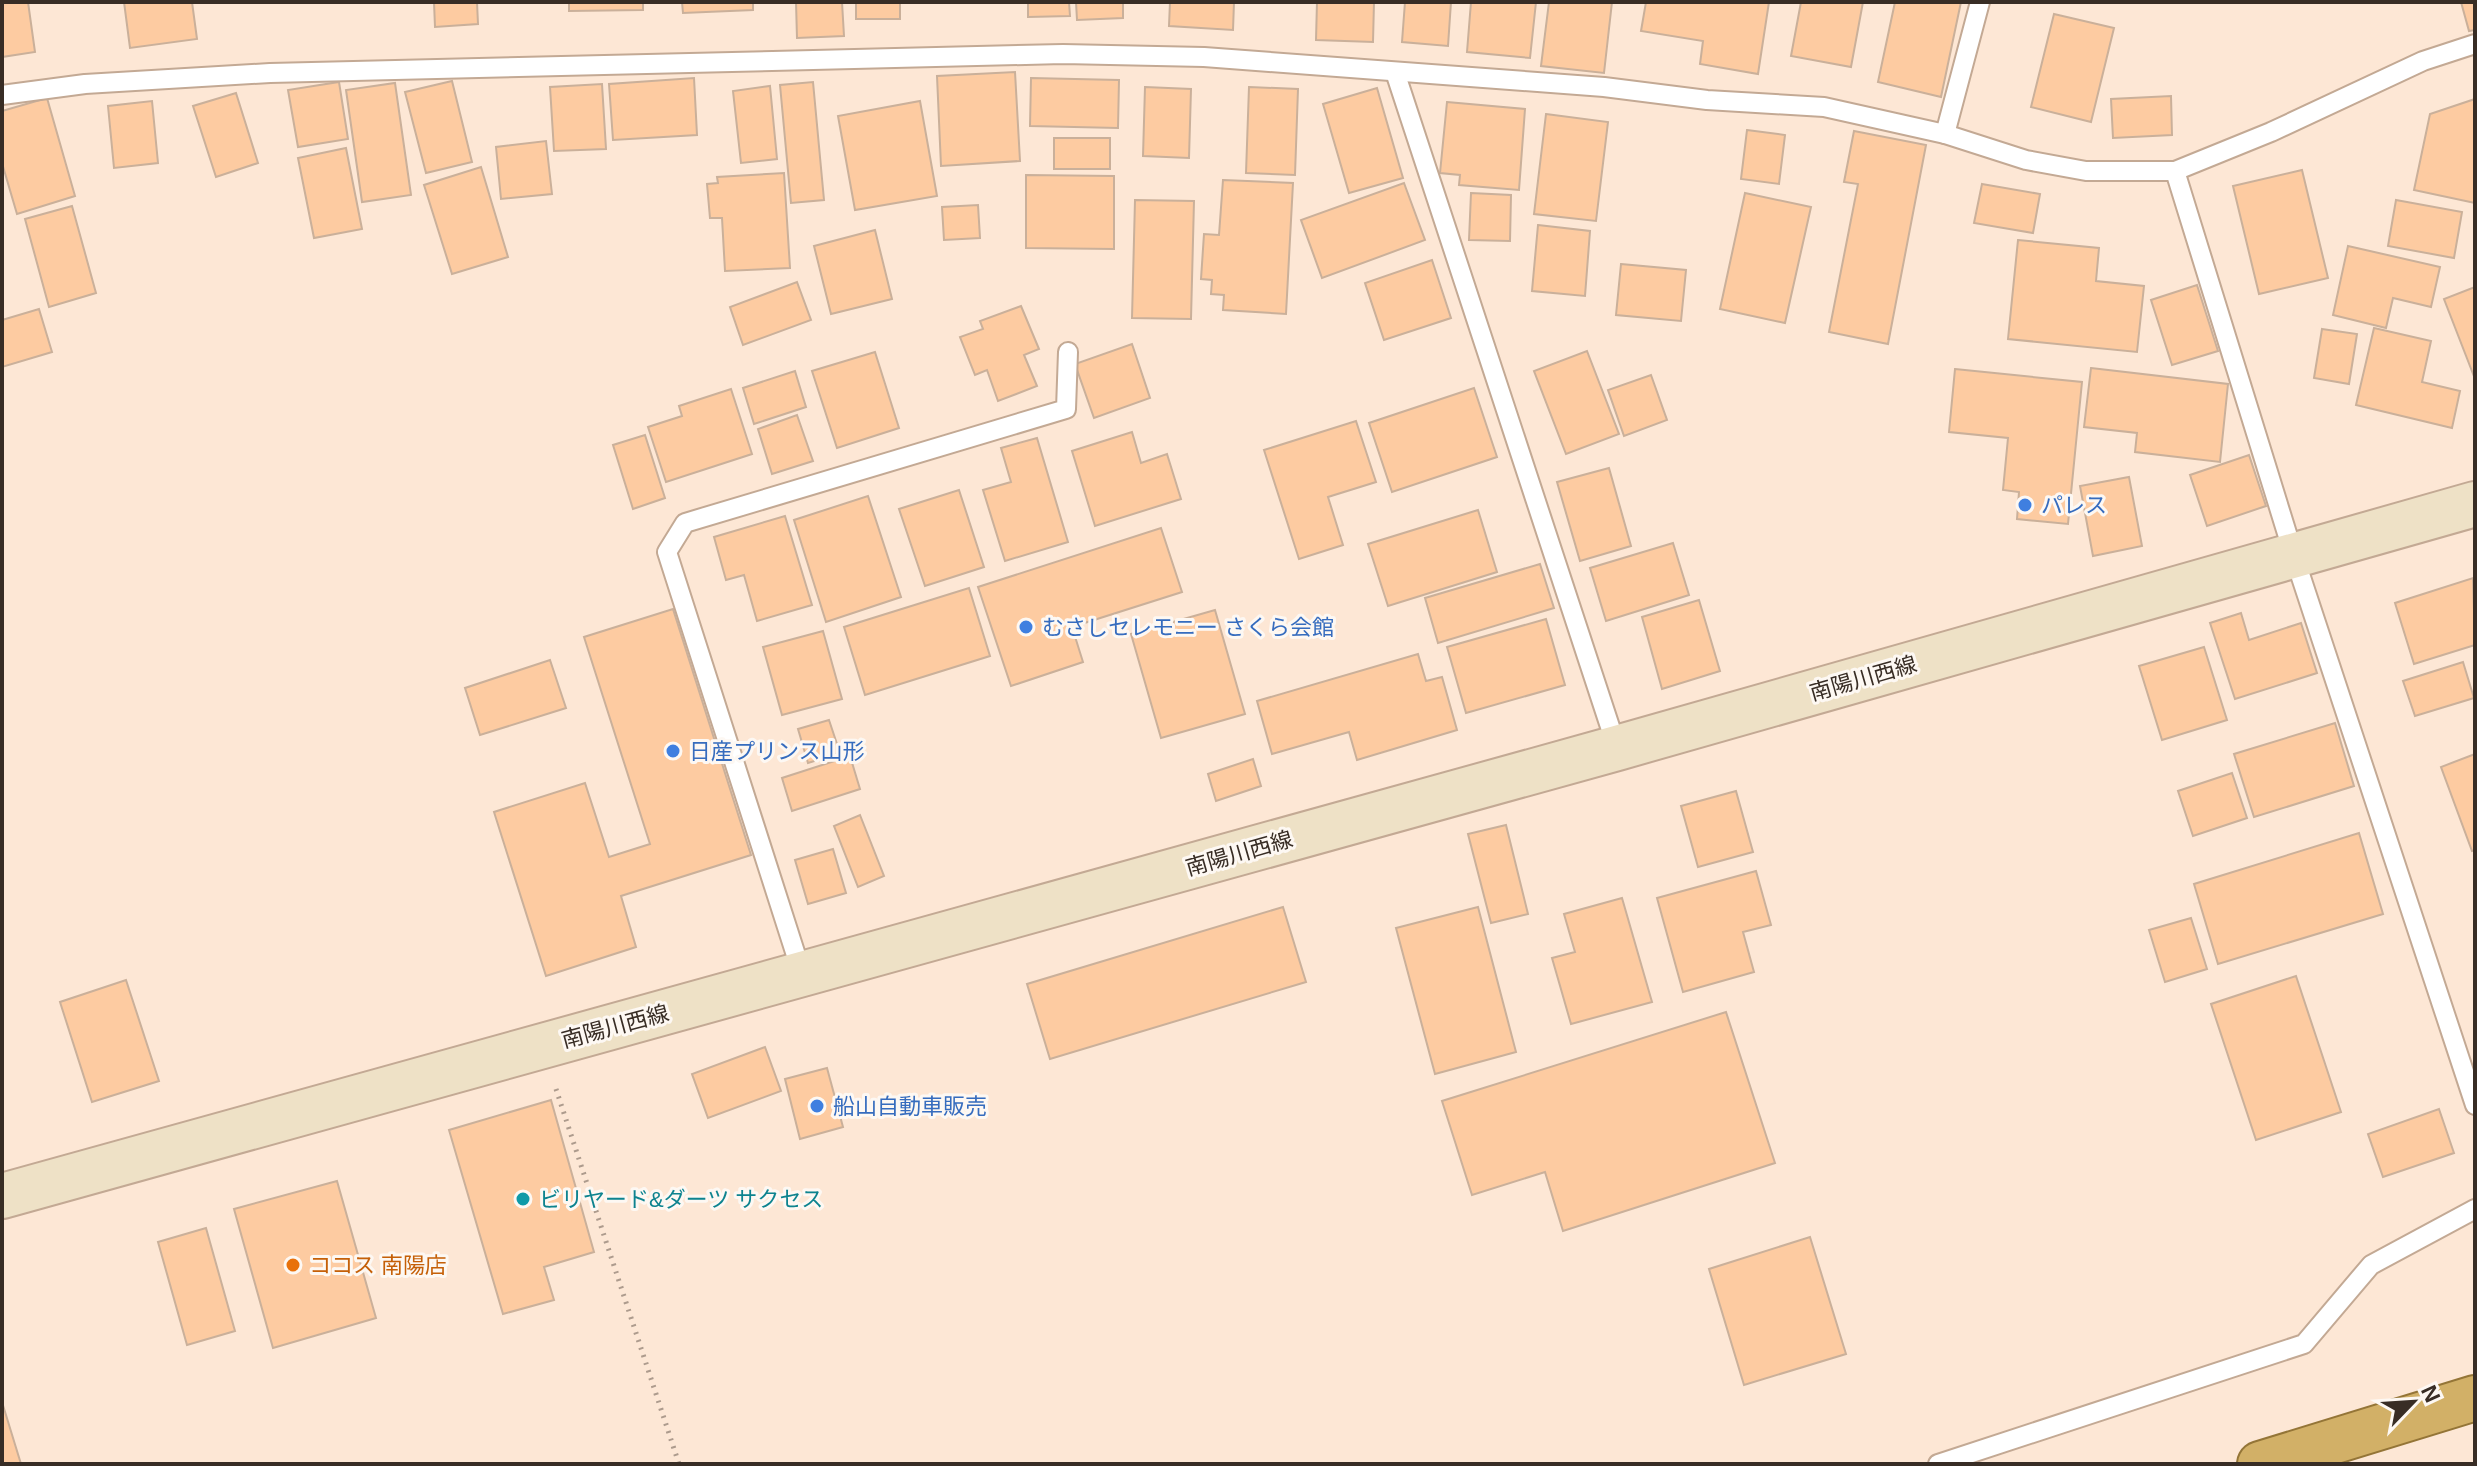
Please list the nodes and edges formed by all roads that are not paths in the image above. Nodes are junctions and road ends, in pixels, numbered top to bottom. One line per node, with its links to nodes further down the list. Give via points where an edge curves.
1 (1980, 2): 5 (lane)
2 (2475, 44): 6 (lane, via 2423,61)
3 (1395, 72): 4 (lane, via 1220,57 1063,54 270,73 85,84); 5 (lane, via 1824,107); 10 (lane)
4 (2, 95)
5 (1945, 134): 6 (lane, via 2026,160 2086,171)
6 (2175, 171): 9 (lane)
7 (1068, 352): 11 (lane, via 1066,409 685,523 667,552)
8 (2475, 504): 9 (main road, 南陽川西線)
9 (2294, 556): 10 (main road, 南陽川西線); 12 (lane)
10 (1617, 748): 11 (main road, 南陽川西線)
11 (802, 974): 13 (main road, 南陽川西線)
12 (2475, 1105)
13 (2, 1196)
14 (2475, 1209): 16 (lane, via 2371,1265 2304,1344)
15 (2475, 1398): 17 (highway)
16 (1938, 1464)
17 (2260, 1464)

